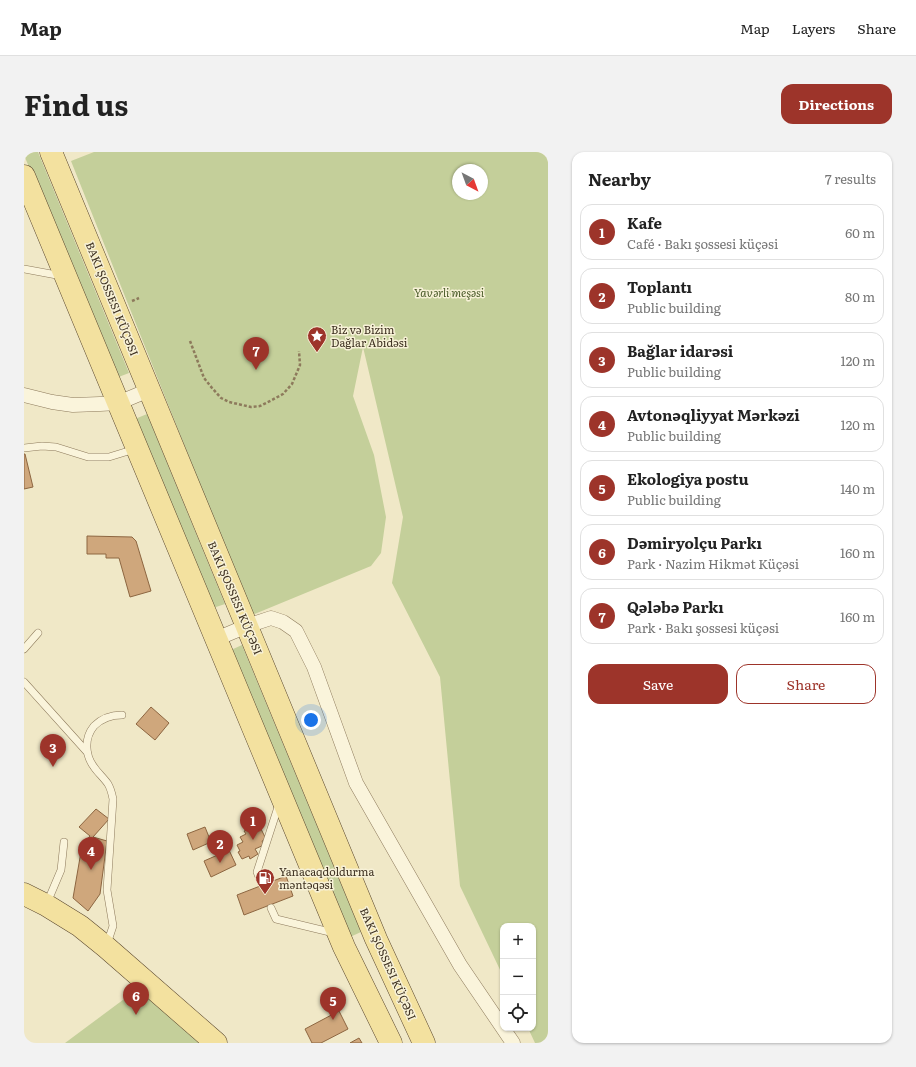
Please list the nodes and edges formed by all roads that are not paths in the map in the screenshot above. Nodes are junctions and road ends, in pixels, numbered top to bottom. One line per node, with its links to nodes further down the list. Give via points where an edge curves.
1 (51, 152): 5 (main road)
2 (24, 176): 4 (main road)
3 (24, 269): 4 (lane)
4 (66, 277): 7 (main road)
5 (149, 390): 7 (street); 10 (main road)
6 (24, 395): 7 (street, via 73,405)
7 (118, 403): 9 (main road)
8 (24, 448): 9 (lane, via 56,447 88,457 109,457)
9 (137, 448): 12 (main road)
10 (247, 626): 12 (street); 27 (main road, via 376,939); 28 (street, via 271,618 296,631 314,667 356,782 460,965)
11 (38, 633): 13 (lane)
12 (216, 639): 17 (main road)
13 (24, 649)
14 (24, 682): 16 (lane)
15 (122, 715): 16 (lane, via 106,718 93,728 89,735)
16 (87, 752): 24 (lane, via 94,767 108,785 113,799 107,890 113,926)
17 (282, 796): 19 (lane, via 257,872); 23 (main road)
18 (64, 842): 21 (lane, via 61,870)
19 (261, 882)
20 (24, 894): 21 (main road)
21 (46, 905): 24 (main road, via 80,926)
22 (271, 908): 23 (lane, via 276,919)
23 (339, 935): 26 (main road)
24 (106, 947): 25 (main road)
25 (216, 1043)
26 (391, 1043)
27 (424, 1043)
28 (513, 1043)

